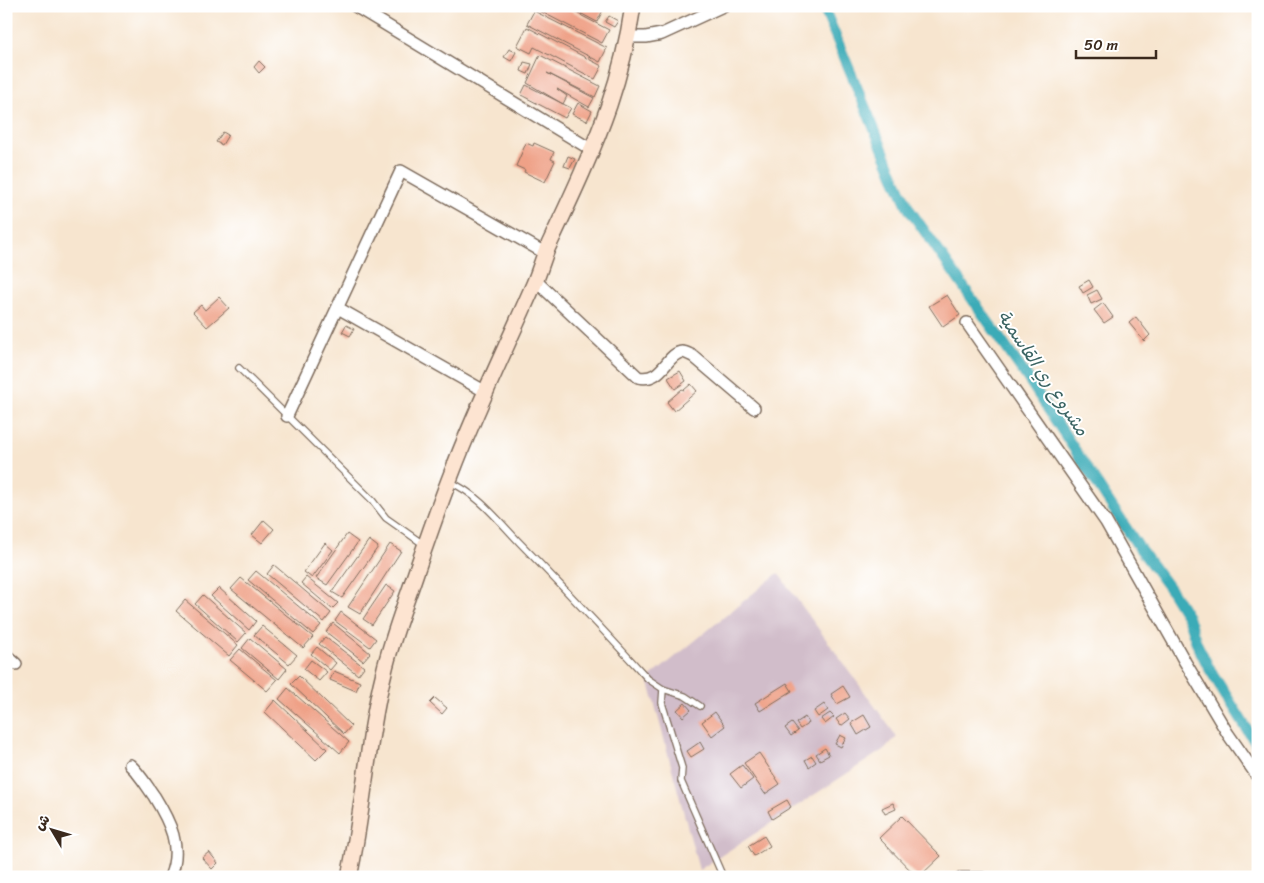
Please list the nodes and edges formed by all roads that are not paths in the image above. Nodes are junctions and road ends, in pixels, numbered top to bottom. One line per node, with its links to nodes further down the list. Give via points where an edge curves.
1 (355, 6): 5 (street)
2 (633, 6): 4 (main road)
3 (723, 6): 4 (street, via 662,34)
4 (628, 37): 5 (main road, via 615,88)
5 (592, 150): 6 (main road)
6 (545, 253): 7 (main road); 8 (street, via 401,170)
7 (536, 281): 11 (main road); 12 (street, via 638,377 651,377 683,352 693,356)
8 (338, 308): 11 (street); 13 (street)
9 (967, 323): 21 (street, via 1106,522 1184,662)
10 (239, 368): 13 (lane)
11 (486, 392): 14 (main road)
12 (754, 408)
13 (287, 416): 15 (lane, via 386,518)
14 (449, 481): 15 (main road); 18 (lane, via 484,505 648,680)
15 (426, 546): 24 (main road, via 384,671)
16 (6, 655): 17 (street)
17 (16, 664)
18 (663, 689): 19 (lane, via 685,696); 27 (lane, via 662,703 682,768 681,781)
19 (700, 706)
20 (130, 765): 23 (street, via 164,813 174,834 176,858)
21 (1258, 777)
22 (982, 875): 28 (lane)
23 (170, 877)
24 (349, 877)
25 (402, 877): 26 (lane)
26 (419, 877)
27 (723, 877)
28 (958, 877)

